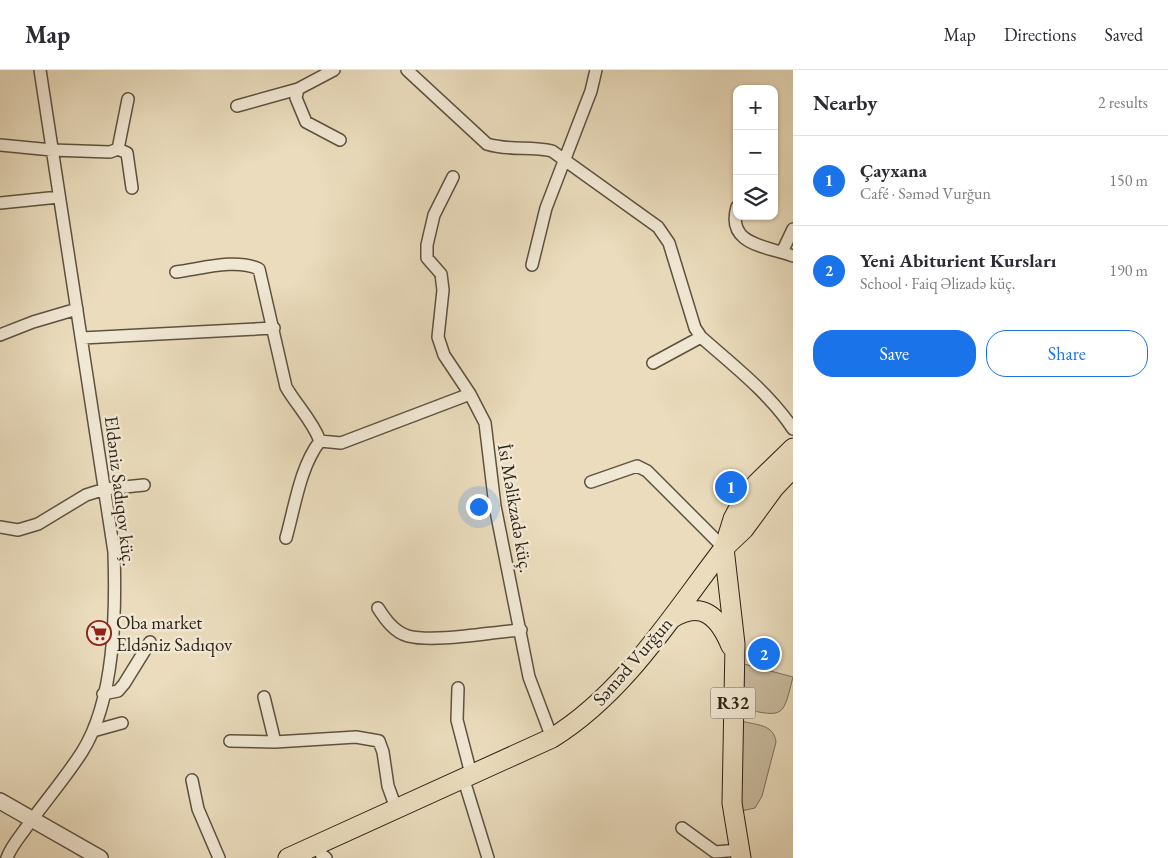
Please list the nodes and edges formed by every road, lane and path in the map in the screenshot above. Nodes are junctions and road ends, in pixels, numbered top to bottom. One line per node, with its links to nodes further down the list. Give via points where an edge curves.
1 (40, 70): 11 (street, Eldəniz Sadıqov küç.)
2 (334, 70): 5 (street)
3 (408, 70): 12 (street, via 488,144 499,148 552,151)
4 (596, 70): 12 (street)
5 (298, 89): 7 (street); 8 (street, via 296,98 306,122)
6 (128, 99): 10 (street)
7 (238, 106)
8 (340, 140)
9 (0, 145): 11 (street)
10 (118, 149): 11 (street, via 110,152); 14 (street, via 127,153)
11 (52, 150): 15 (street, Eldəniz Sadıqov küç.)
12 (565, 161): 21 (street, via 546,208); 26 (street, via 658,227 669,243)
13 (452, 177): 29 (street, İsi Məlikzadə küç., via 434,215 427,258 441,274 443,290 438,337 444,355)
14 (132, 188)
15 (59, 197): 16 (street); 23 (street, Eldəniz Sadıqov küç.)
16 (0, 203)
17 (733, 220): 19 (street, via 742,239)
18 (793, 229): 19 (street)
19 (782, 252): 20 (street)
20 (793, 256)
21 (532, 265)
22 (176, 272): 24 (street, via 236,264 259,269)
23 (77, 309): 25 (street); 27 (street, Eldəniz Sadıqov küç.)
24 (274, 328): 27 (street); 31 (street, via 286,387 314,423)
25 (0, 335)
26 (701, 337): 28 (street); 30 (street, via 779,408)
27 (82, 338): 36 (street, Eldəniz Sadıqov küç.)
28 (653, 363)
29 (470, 394): 31 (street, via 340,443); 42 (street, İsi Məlikzadə küç., via 485,423 495,506)
30 (793, 429)
31 (320, 440): 38 (street, via 305,469)
32 (793, 448): 39 (main road, via 742,502 733,518)
33 (793, 468): 39 (main road, Səməd Vurğun, via 744,529)
34 (590, 482): 39 (street, via 637,466 648,471)
35 (144, 485): 36 (street)
36 (105, 488): 37 (street, via 86,495 38,524 18,530); 46 (street, Eldəniz Sadıqov küç., via 114,552 116,602)
37 (0, 527)
38 (286, 538)
39 (724, 548): 41 (main road, Səməd Vurğun); 44 (main road, R32)
40 (378, 608): 42 (street, via 386,621 408,636 437,639)
41 (668, 621): 44 (main road, via 690,610 710,615 724,630); 50 (main road, Səməd Vurğun, via 623,677 585,714)
42 (521, 630): 50 (street, İsi Məlikzadə küç., via 529,676)
43 (150, 642): 46 (street, via 118,692)
44 (735, 661): 60 (main road, R32, via 731,779)
45 (458, 688): 53 (street, via 457,720)
46 (103, 694): 49 (street, Eldəniz Sadıqov küç.)
47 (264, 697): 52 (street)
48 (122, 723): 49 (street)
49 (93, 731): 57 (street, Eldəniz Sadıqov küç., via 82,752)
50 (552, 738): 53 (main road, Səməd Vurğun)
51 (230, 740): 52 (street)
52 (275, 742): 56 (street, via 356,737 379,741)
53 (467, 776): 56 (main road, Səməd Vurğun); 65 (street)
54 (192, 780): 63 (street, via 198,809)
55 (0, 801): 57 (street)
56 (396, 808): 59 (main road, Səməd Vurğun)
57 (32, 819): 61 (street, Eldəniz Sadıqov küç.); 62 (street)
58 (682, 828): 60 (street, via 714,852)
59 (322, 851): 64 (main road, Səməd Vurğun)
60 (740, 854)
61 (7, 858)
62 (100, 858)
63 (219, 858)
64 (288, 858)
65 (488, 858)

